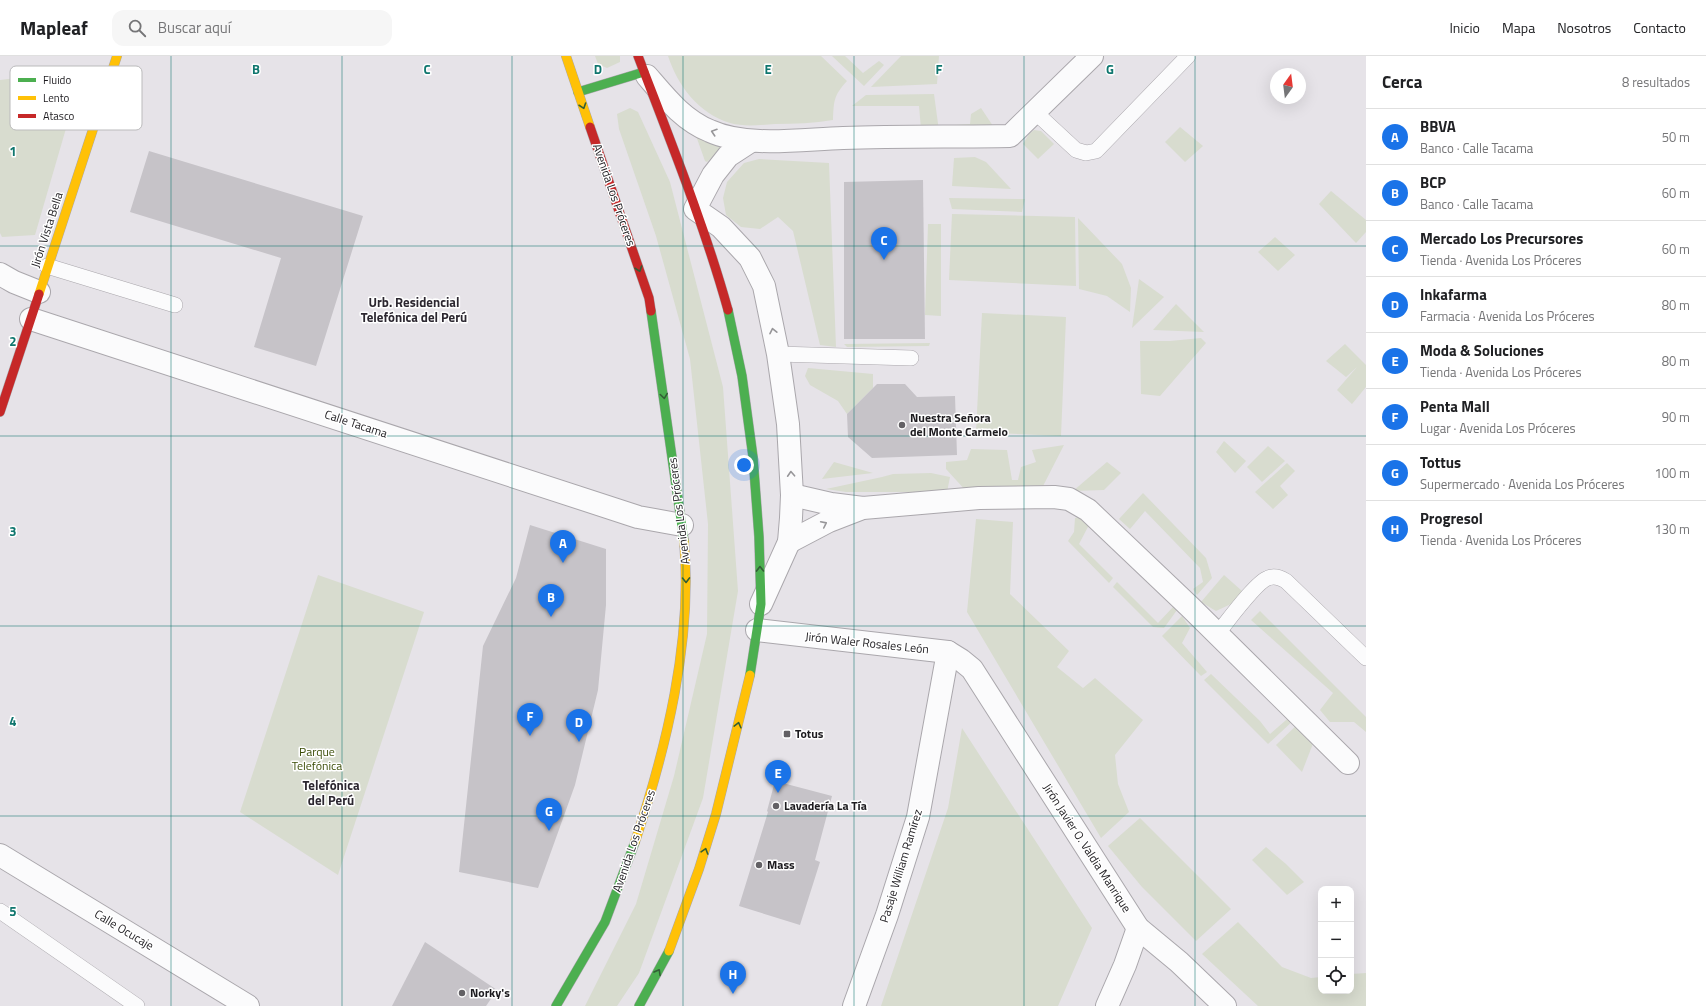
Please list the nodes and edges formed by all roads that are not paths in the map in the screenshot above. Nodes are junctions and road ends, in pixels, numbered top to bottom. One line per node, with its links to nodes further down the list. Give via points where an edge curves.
1 (117, 56): 6 (main road, Jirón Vista Bella)
2 (566, 56): 7 (main road, Avenida Los Próceres)
3 (1092, 56): 8 (street)
4 (1188, 56): 8 (lane, via 1096,151 1086,153 1076,150)
5 (641, 64): 7 (main road); 10 (street, one-way to 5, via 712,132 692,123 670,103); 11 (main road)
6 (114, 66)
7 (578, 92): 22 (main road, Avenida Los Próceres, one-way to 22, via 649,298)
8 (1036, 112): 10 (street, via 1010,136)
9 (93, 130): 12 (main road, Jirón Vista Bella)
10 (751, 141): 11 (street, via 728,156 712,175)
11 (695, 208): 17 (street, one-way to 11, via 764,286 750,258 721,227); 24 (main road, one-way to 11, via 753,457 742,376 719,279)
12 (48, 266): 14 (main road, Jirón Vista Bella); 15 (lane)
13 (0, 274): 14 (street)
14 (39, 292): 16 (main road, Jirón Vista Bella)
15 (175, 305)
16 (31, 319): 19 (main road, Jirón Vista Bella); 22 (street, Calle Tacama, via 638,517)
17 (778, 354): 18 (lane); 20 (street, one-way to 17, via 788,424)
18 (910, 358)
19 (0, 412)
20 (792, 495): 21 (street); 23 (street)
21 (863, 508): 23 (street, one-way to 21, via 829,521); 26 (street, via 979,498 1069,499 1088,510)
22 (682, 525): 36 (main road, Avenida Los Próceres, one-way to 36, via 686,592 681,648 670,712 650,797 635,845 605,922)
23 (789, 542): 24 (street)
24 (761, 604): 25 (main road)
25 (757, 630): 27 (street, Jirón Waler Rosales León); 37 (main road, one-way to 25, via 669,951 699,869 716,814 750,677)
26 (1217, 634): 28 (lane, via 1258,585 1268,578 1278,577 1286,581); 30 (street)
27 (948, 652): 29 (street, Jirón Waler Rosales León); 38 (street, Pasaje William Ramírez, via 918,817 887,915)
28 (1366, 658)
29 (972, 669): 33 (street, Jirón Javier O. Valdia Manrique)
30 (1348, 763)
31 (0, 855): 35 (street, Calle Ocucaje)
32 (0, 911): 34 (lane)
33 (1138, 928): 39 (street); 40 (street, Jirón Javier O. Valdia Manrique, via 1179,962)
34 (137, 1006)
35 (248, 1006)
36 (556, 1006)
37 (639, 1006)
38 (854, 1006)
39 (1107, 1006)
40 (1225, 1006)

